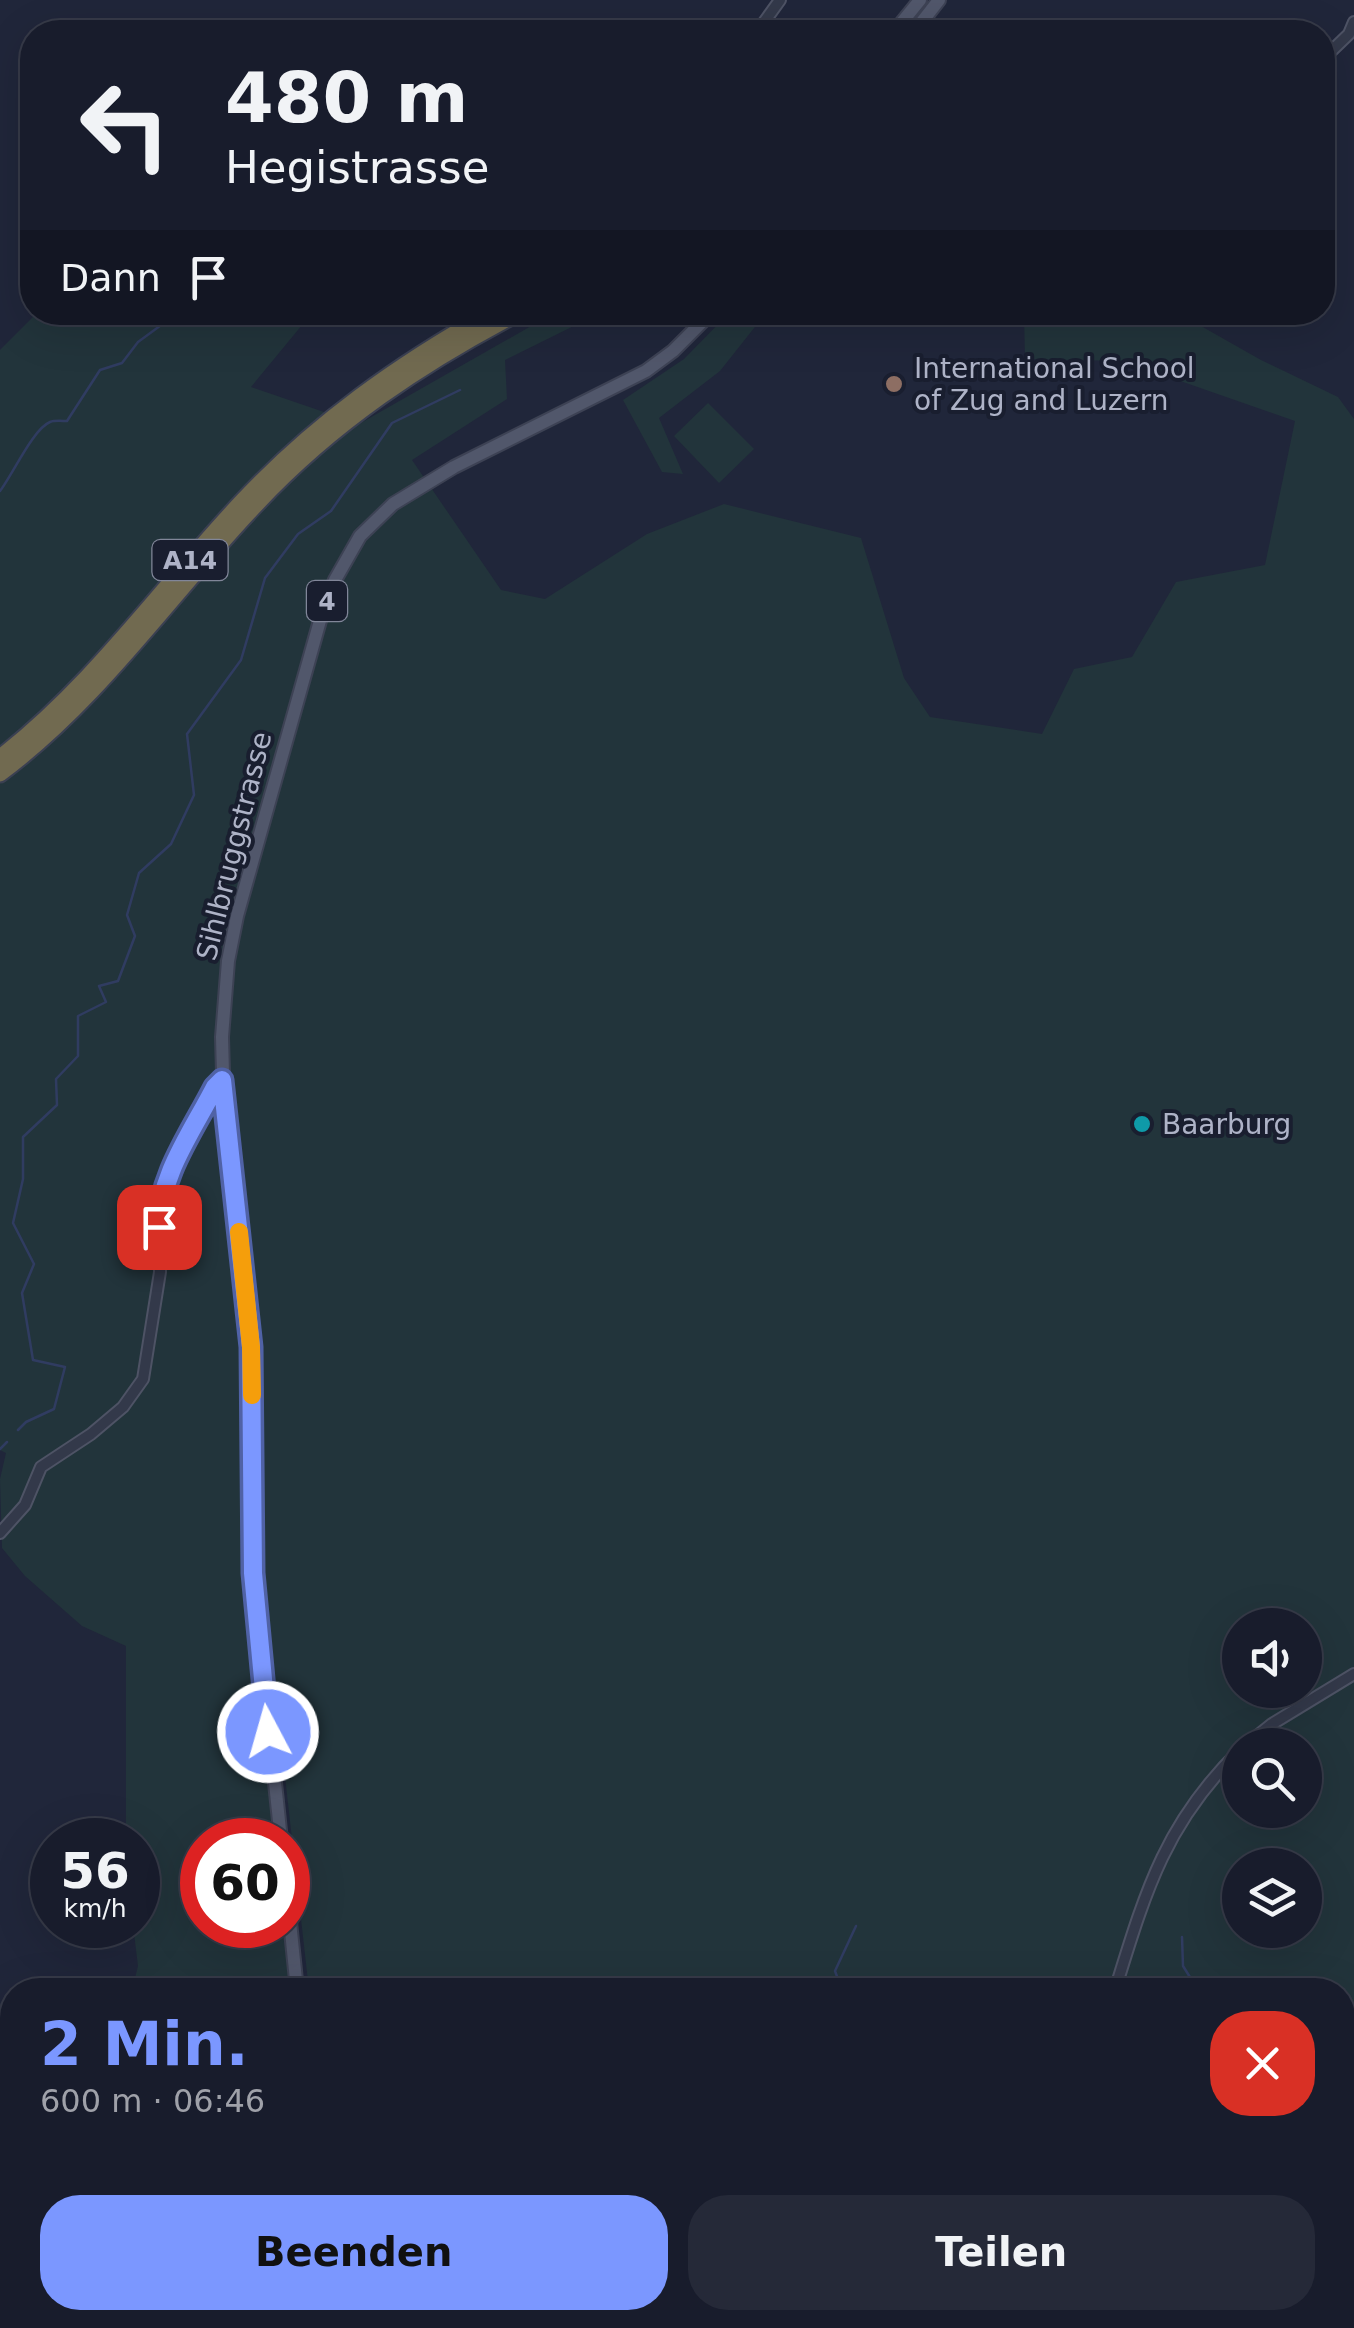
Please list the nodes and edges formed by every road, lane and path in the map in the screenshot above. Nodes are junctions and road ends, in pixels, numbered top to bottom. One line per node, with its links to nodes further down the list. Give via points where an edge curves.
1 (920, 0): 3 (main road)
2 (939, 0): 4 (main road)
3 (904, 20)
4 (923, 20)
5 (470, 325): 8 (highway, A14, via 376,382 291,451 90,675)
6 (498, 325): 9 (highway, A14, via 410,375 311,451 99,685)
7 (699, 325): 10 (main road, Sihlbruggstrasse / 4, via 646,371 411,491 354,546 324,610 237,916 223,1004)
8 (0, 757)
9 (0, 774)
10 (222, 1080): 11 (street, via 159,1202 160,1272 143,1379 91,1434 41,1467 25,1505); 15 (main road, Sihlbruggstrasse / 4, via 251,1347 253,1573)
11 (0, 1533)
12 (1354, 1674): 13 (street)
13 (1267, 1728)
14 (1222, 1768): 18 (street, via 1165,1846)
15 (279, 1818)
16 (293, 1948): 17 (main road)
17 (296, 1978)
18 (1119, 1978)

